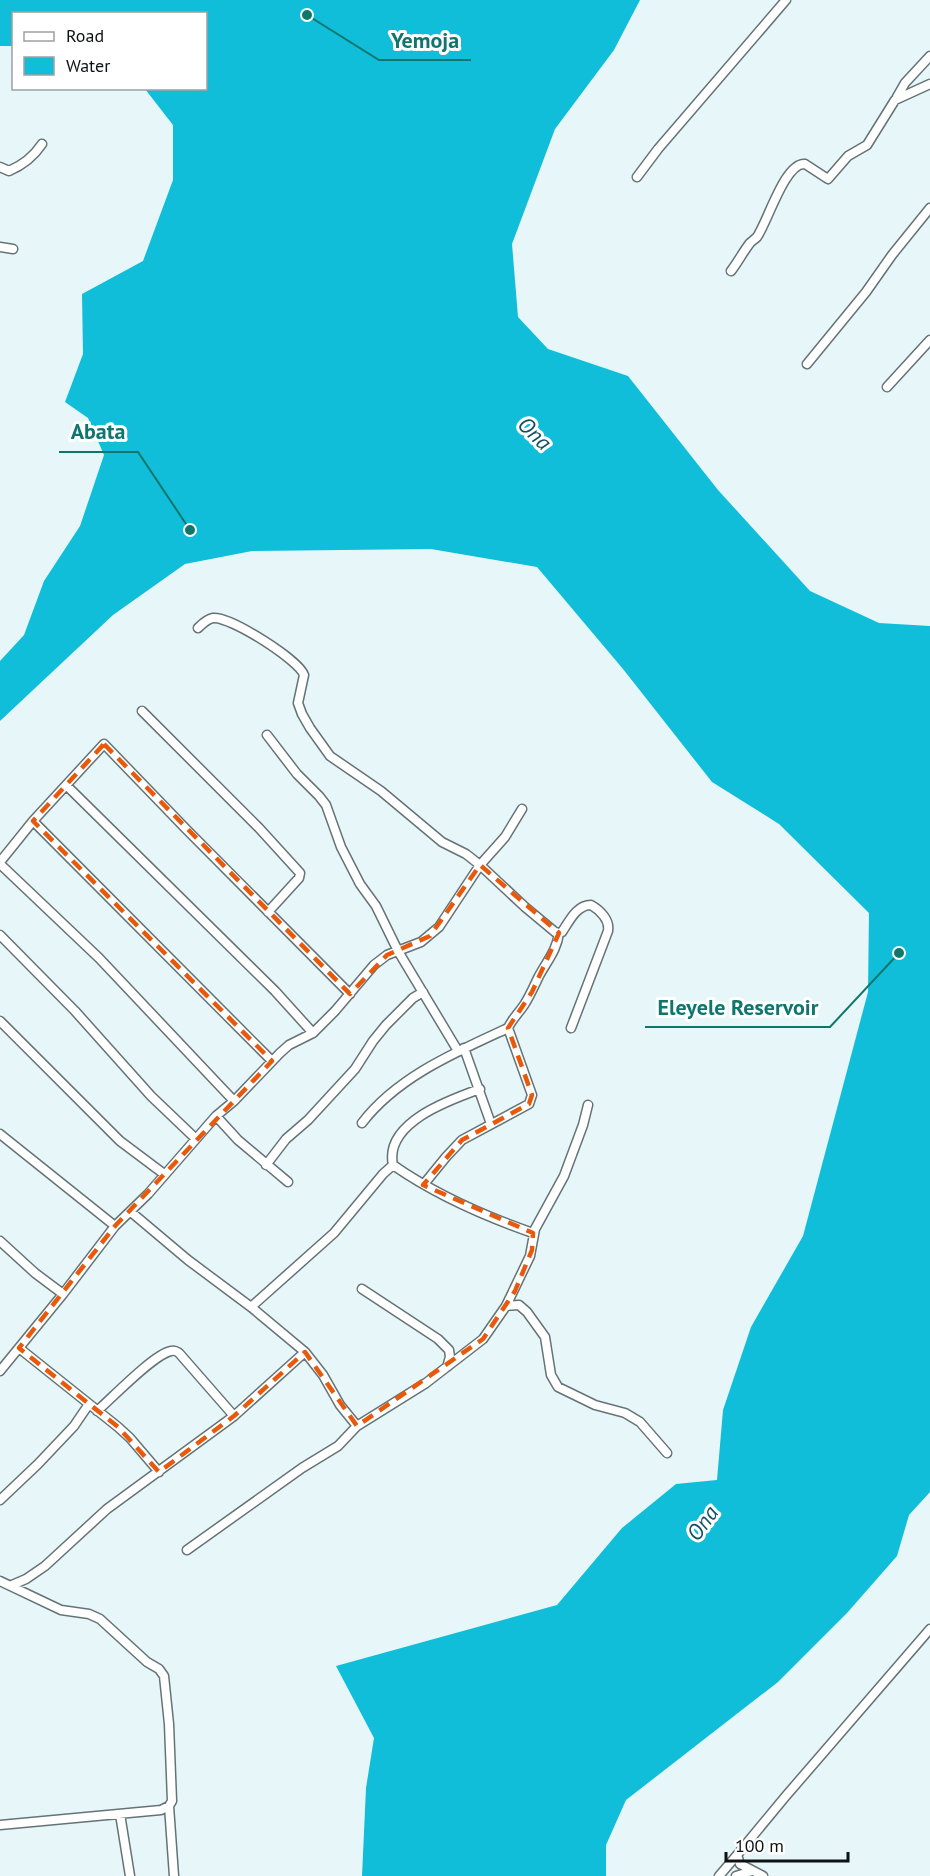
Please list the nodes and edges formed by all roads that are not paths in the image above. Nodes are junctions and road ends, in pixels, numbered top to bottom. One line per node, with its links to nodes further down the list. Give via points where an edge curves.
1 (786, 0): 7 (street)
2 (930, 56): 4 (street)
3 (930, 84): 4 (street)
4 (895, 100): 11 (street, via 867,145 853,152 828,179 806,164 797,165 789,173 757,236)
5 (42, 144): 6 (street, via 13,169)
6 (0, 167)
7 (637, 177)
8 (930, 208): 13 (street)
9 (0, 247): 10 (street)
10 (13, 249)
11 (731, 271)
12 (930, 339): 14 (street)
13 (807, 364)
14 (887, 387)
15 (198, 628): 22 (street, via 213,618 225,619 297,664 304,675 298,697 302,714 330,756 381,791 442,842)
16 (142, 711): 23 (street, via 300,873)
17 (267, 735): 26 (street, via 326,805 349,863)
18 (66, 785): 20 (street); 23 (street, via 104,744); 32 (street)
19 (522, 809): 22 (street, via 505,837)
20 (33, 821): 21 (street); 34 (street)
21 (0, 863): 36 (street, via 115,974)
22 (480, 865): 24 (street, via 525,908); 26 (street, via 439,927 421,942)
23 (268, 912): 28 (street)
24 (559, 933): 30 (street, via 554,952); 31 (street, via 583,905 594,906 609,925)
25 (0, 935): 42 (street)
26 (398, 951): 27 (street); 28 (street, via 374,965)
27 (423, 992): 33 (street); 43 (street, via 386,1024 356,1069 286,1139)
28 (350, 994): 32 (street)
29 (0, 1021): 45 (street, via 120,1141)
30 (508, 1028): 33 (street); 40 (street, via 532,1095 529,1104)
31 (571, 1028)
32 (313, 1033): 34 (street, via 289,1045)
33 (461, 1049): 35 (street); 39 (street, via 382,1099)
34 (272, 1061): 36 (street)
35 (480, 1089): 40 (street); 44 (street, via 412,1121 393,1147)
36 (234, 1101): 38 (street)
37 (588, 1105): 50 (street, via 564,1176)
38 (216, 1116): 42 (street); 43 (street)
39 (362, 1123)
40 (491, 1124): 47 (street, via 462,1140)
41 (0, 1134): 49 (street)
42 (196, 1139): 45 (street)
43 (266, 1165): 46 (street)
44 (393, 1165): 47 (street); 55 (street, via 334,1233)
45 (164, 1174): 48 (street)
46 (288, 1182)
47 (424, 1184): 50 (street)
48 (131, 1212): 49 (street); 55 (street)
49 (115, 1226): 53 (street)
50 (533, 1233): 54 (street, via 530,1256)
51 (0, 1241): 53 (street)
52 (362, 1289): 58 (street, via 438,1339 448,1350)
53 (63, 1294): 56 (street)
54 (506, 1306): 58 (street, via 483,1339); 64 (street, via 519,1305 545,1337 551,1376 558,1387 640,1422)
55 (251, 1307): 57 (street)
56 (19, 1348): 59 (street); 60 (street)
57 (305, 1352): 62 (street); 63 (street)
58 (447, 1367): 63 (street)
59 (0, 1371)
60 (89, 1404): 61 (street); 66 (street, via 74,1426)
61 (97, 1411): 62 (street, via 153,1361 174,1351); 65 (street, via 130,1438)
62 (234, 1416): 65 (street)
63 (357, 1426): 67 (street, via 338,1446)
64 (667, 1453)
65 (159, 1472): 69 (street, via 107,1509 45,1566)
66 (0, 1500)
67 (187, 1550)
68 (0, 1581): 69 (street)
69 (12, 1585): 71 (street, via 61,1610 100,1619 164,1676 172,1801)
70 (930, 1629): 74 (street)
71 (169, 1806): 72 (street); 77 (street)
72 (120, 1814): 73 (street); 76 (street)
73 (0, 1825)
74 (737, 1855): 75 (street, via 740,1864); 78 (street)
75 (752, 1871): 79 (street); 80 (street)
76 (130, 1876)
77 (174, 1876)
78 (719, 1876)
79 (736, 1876)
80 (763, 1876)

